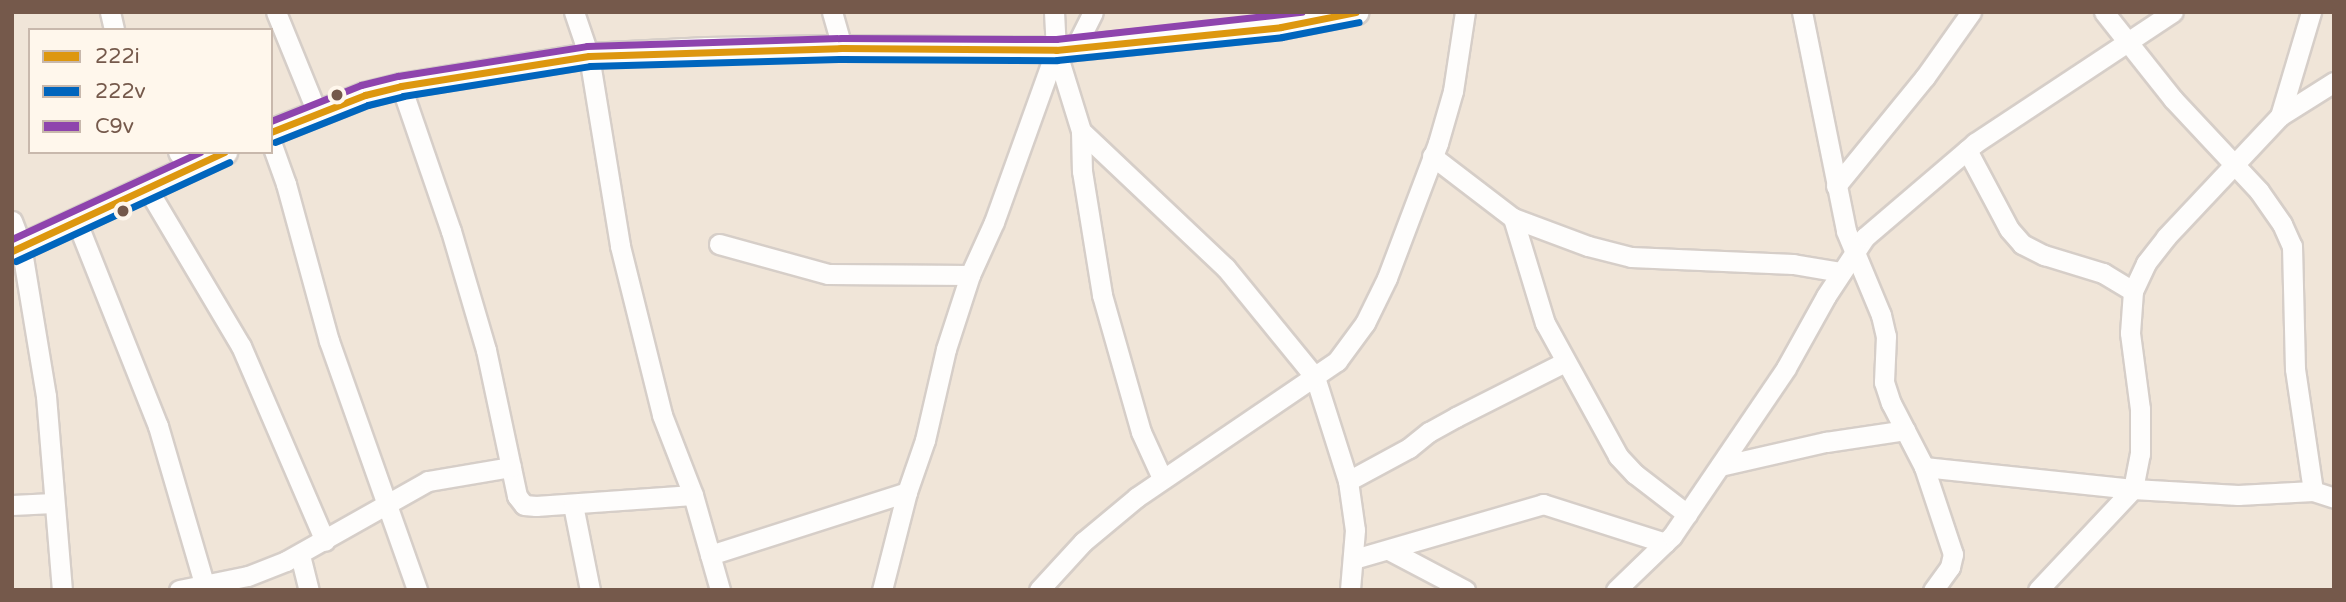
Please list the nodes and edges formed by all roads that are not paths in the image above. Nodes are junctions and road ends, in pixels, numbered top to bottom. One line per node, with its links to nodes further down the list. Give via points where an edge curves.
1 (276, 12): 19 (street)
2 (575, 12): 16 (street)
3 (832, 12): 14 (street)
4 (1054, 12): 15 (street)
5 (1093, 12): 15 (street)
6 (1357, 12): 15 (street, via 1280,27)
7 (1465, 12): 26 (street, via 1453,91)
8 (1802, 12): 29 (street)
9 (1970, 12): 29 (street, via 1925,77)
10 (2104, 12): 13 (street)
11 (2173, 12): 13 (street)
12 (2311, 12): 20 (street)
13 (2128, 44): 24 (street); 28 (street)
14 (842, 48): 15 (street); 16 (street)
15 (1066, 49): 22 (street); 38 (street)
16 (589, 56): 18 (street); 51 (street, via 620,246 662,415)
17 (2334, 82): 20 (street)
18 (401, 86): 19 (street); 44 (street, via 486,350)
19 (318, 115): 21 (street)
20 (2280, 116): 28 (street)
21 (273, 131)
22 (1081, 131): 41 (street, via 1226,268); 46 (street, via 1082,171 1102,295 1141,432)
23 (273, 148): 55 (street, via 329,341)
24 (1967, 150): 36 (street); 39 (street, via 2009,229 2022,244 2103,273)
25 (215, 154): 27 (street)
26 (1432, 156): 31 (street); 41 (street, via 1387,278 1365,323 1337,361)
27 (184, 160): 30 (street)
28 (2234, 165): 39 (street, via 2166,237 2146,263); 49 (street, via 2259,191 2292,246 2295,369)
29 (1836, 186): 36 (street)
30 (147, 188): 32 (street); 58 (street, via 242,346)
31 (1513, 218): 37 (street, via 1631,257 1793,264); 40 (street, via 1545,323)
32 (76, 220): 35 (street); 64 (street, via 158,426)
33 (12, 221): 35 (street)
34 (719, 244): 38 (street, via 828,274)
35 (17, 248): 53 (street, via 46,397)
36 (1853, 252): 37 (street); 42 (street, via 1881,314 1886,336 1884,382)
37 (1841, 272): 43 (street, via 1786,368)
38 (970, 275): 50 (street)
39 (2133, 291): 48 (street, via 2130,332 2140,408 2140,454)
40 (1565, 362): 47 (street, via 1456,417); 57 (street, via 1618,456)
41 (1315, 377): 46 (street); 47 (street)
42 (1905, 430): 43 (street); 45 (street)
43 (1720, 466): 57 (street)
44 (511, 467): 55 (street, via 428,481); 56 (street, via 516,496 524,505)
45 (1924, 467): 48 (street); 76 (street, via 1953,554 1950,567)
46 (1162, 478): 72 (street, via 1083,542)
47 (1348, 481): 63 (street)
48 (2133, 489): 49 (street, via 2238,495); 77 (street)
49 (2313, 491): 52 (street)
50 (907, 492): 62 (street); 71 (street)
51 (693, 495): 56 (street); 62 (street)
52 (2334, 498)
53 (53, 503): 54 (street); 65 (street)
54 (12, 505)
55 (384, 505): 58 (street); 68 (street)
56 (573, 505): 69 (street)
57 (1687, 514): 59 (street)
58 (325, 541): 61 (street)
59 (1665, 543): 60 (street, via 1543,504); 75 (street)
60 (1389, 550): 63 (street); 74 (street)
61 (300, 555): 64 (street); 67 (street)
62 (710, 555): 70 (street)
63 (1354, 559): 73 (street)
64 (205, 587): 66 (street)
65 (62, 590)
66 (179, 590)
67 (309, 590)
68 (417, 590)
69 (590, 590)
70 (720, 590)
71 (882, 590)
72 (1038, 590)
73 (1350, 590)
74 (1465, 590)
75 (1616, 590)
76 (1933, 590)
77 (2038, 590)

